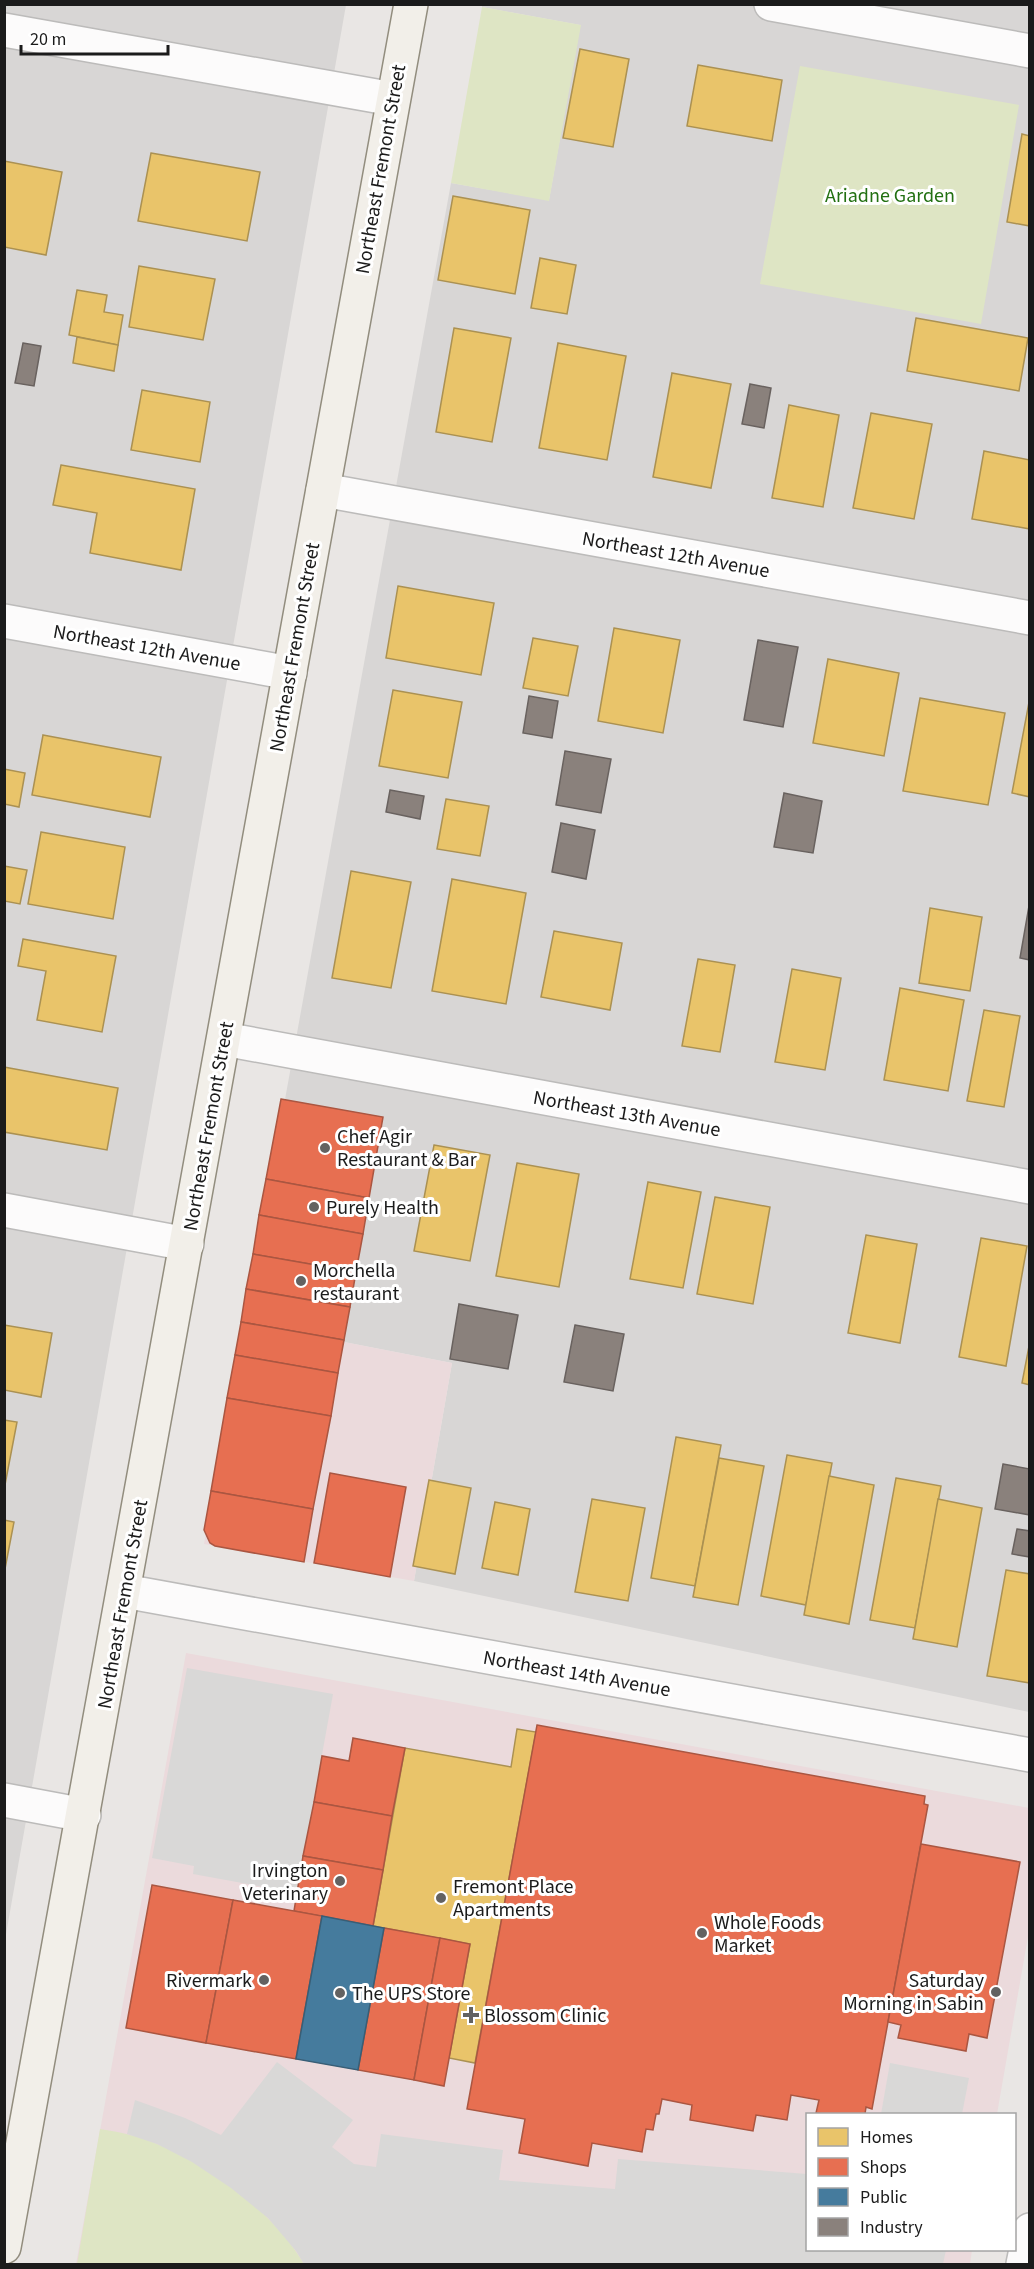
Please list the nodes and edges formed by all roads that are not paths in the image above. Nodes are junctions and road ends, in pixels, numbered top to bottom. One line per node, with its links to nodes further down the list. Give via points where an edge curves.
1 (411, 4): 5 (main road, Northeast Fremont Street)
2 (771, 4): 4 (street)
3 (4, 30): 5 (street)
4 (1029, 51)
5 (393, 99): 6 (main road, Northeast Fremont Street)
6 (323, 490): 7 (street, Northeast 12th Avenue); 9 (main road, Northeast Fremont Street)
7 (1029, 618)
8 (4, 621): 9 (street, Northeast 12th Avenue)
9 (290, 673): 10 (main road, Northeast Fremont Street)
10 (224, 1039): 11 (street, Northeast 13th Avenue); 13 (main road, Northeast Fremont Street)
11 (1029, 1187)
12 (4, 1210): 13 (street)
13 (187, 1244): 14 (main road, Northeast Fremont Street)
14 (124, 1591): 15 (street, Northeast 14th Avenue); 17 (main road, Northeast Fremont Street)
15 (1029, 1755)
16 (4, 1800): 17 (street)
17 (84, 1815): 19 (main road, Northeast Fremont Street)
18 (1029, 2230): 20 (street)
19 (4, 2247)
20 (1023, 2265)

